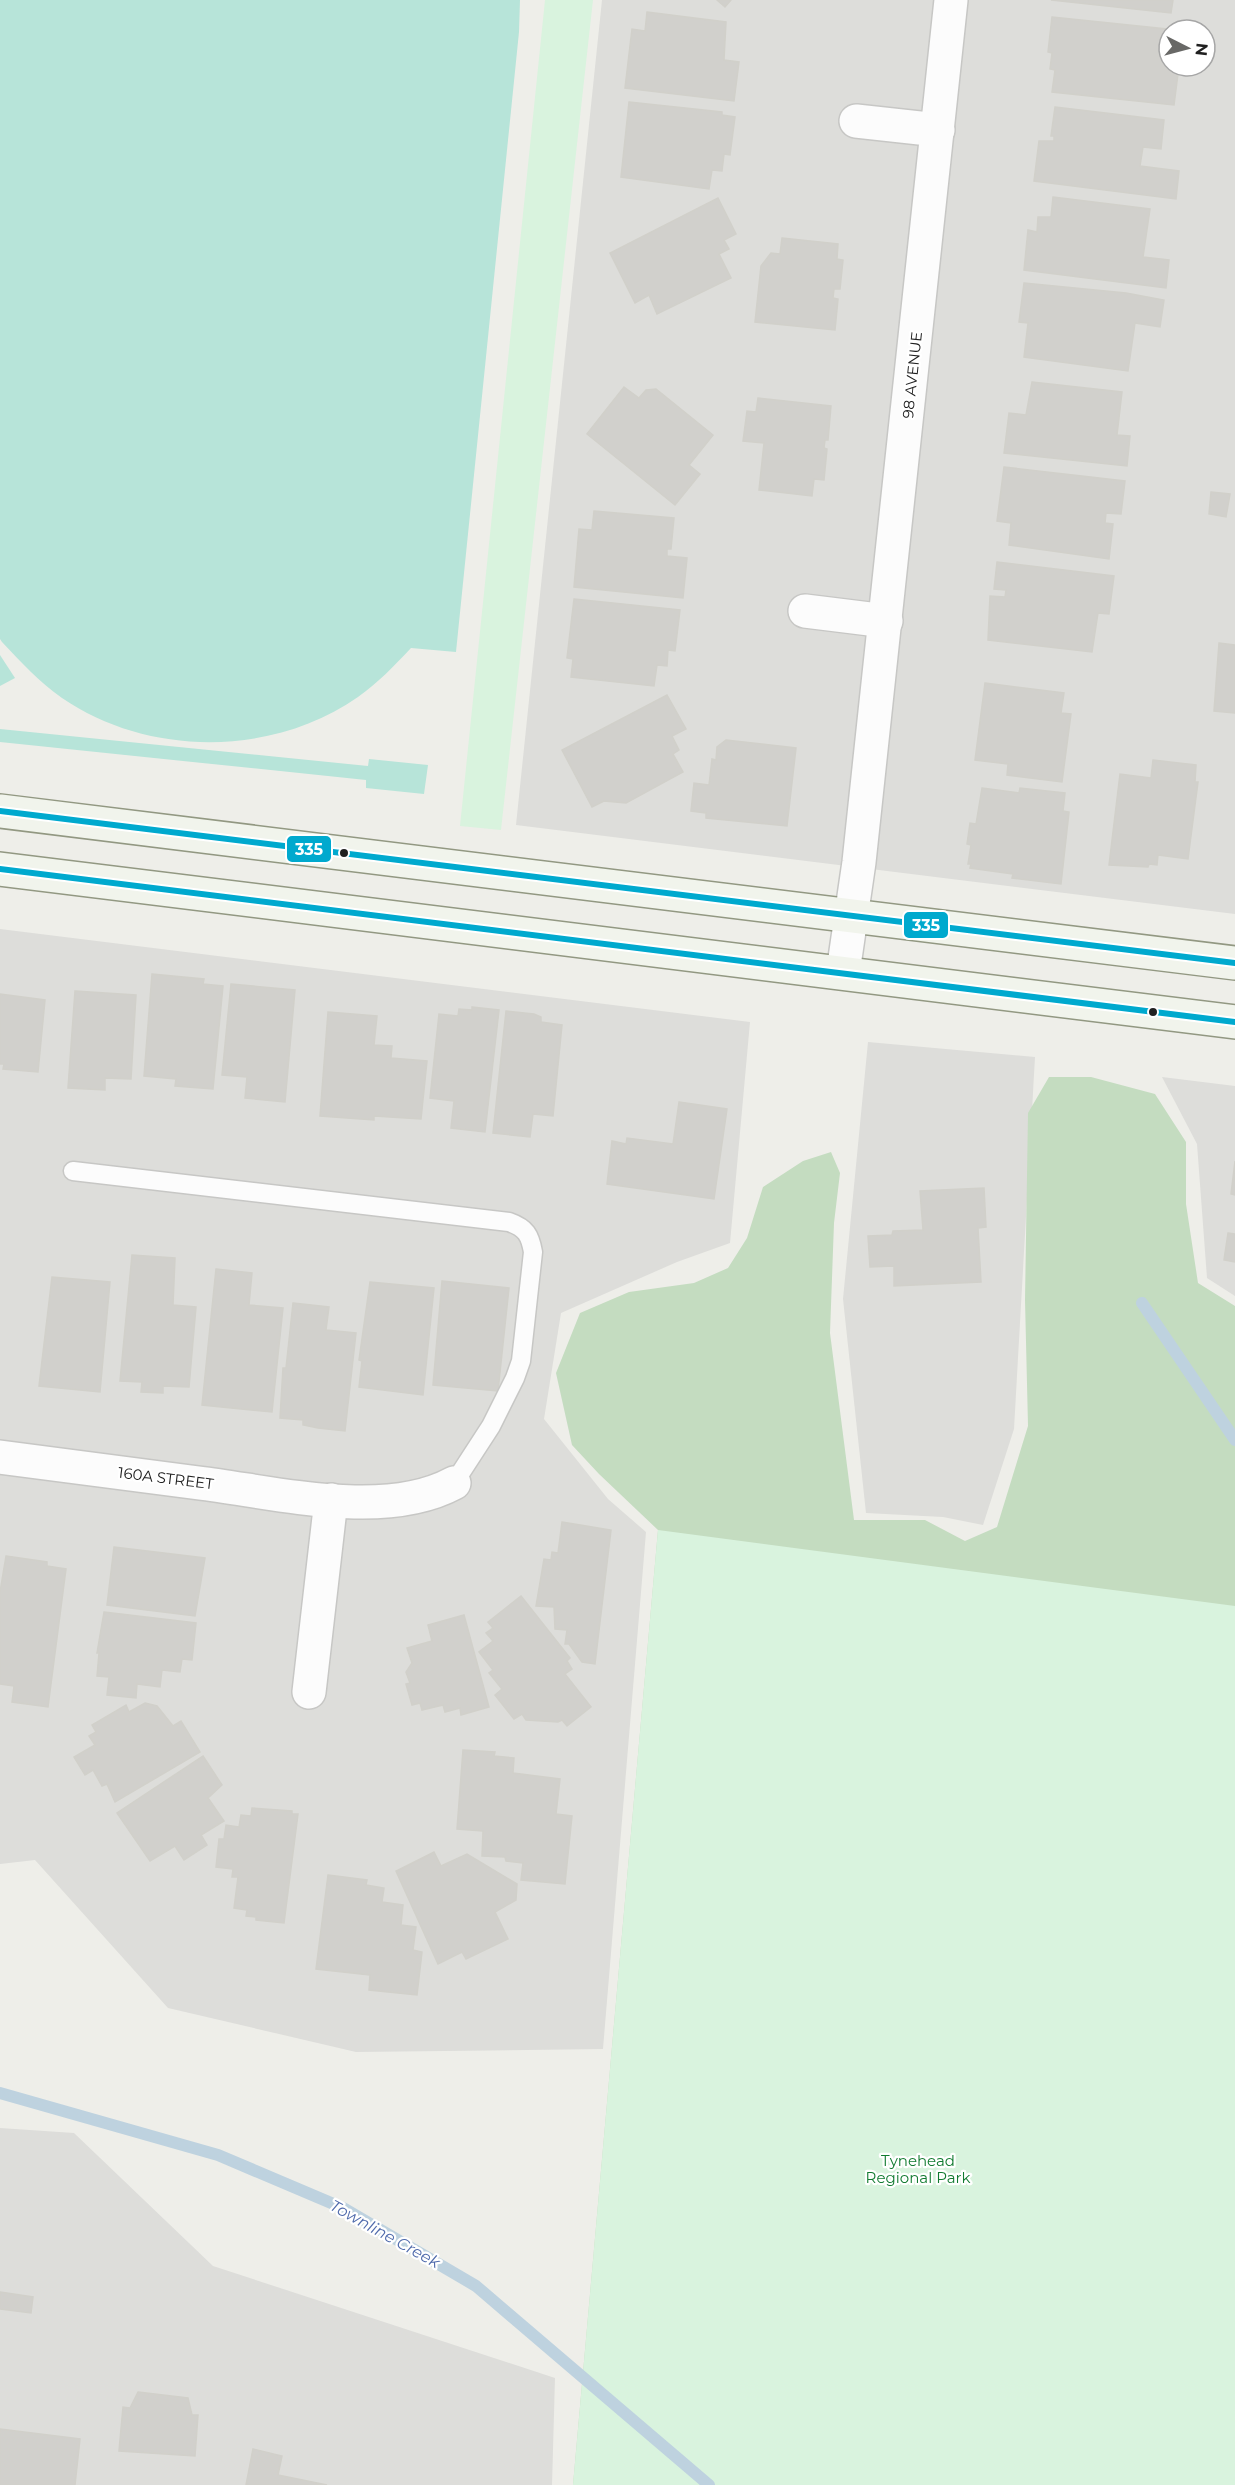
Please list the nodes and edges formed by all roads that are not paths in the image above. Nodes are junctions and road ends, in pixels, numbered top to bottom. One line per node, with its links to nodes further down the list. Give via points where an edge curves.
1 (951, 0): 3 (street, 98 AVENUE)
2 (856, 121): 3 (street)
3 (938, 130): 5 (street, 98 AVENUE)
4 (806, 611): 5 (street)
5 (886, 621): 8 (street, 98 AVENUE)
6 (0, 811): 8 (main road)
7 (0, 869): 10 (main road)
8 (851, 915): 9 (main road); 10 (street, 98 AVENUE)
9 (1235, 963)
10 (843, 972): 11 (main road)
11 (1235, 1022)
12 (73, 1171): 14 (lane, via 509,1222 522,1227 531,1238 533,1252 521,1361 491,1426)
13 (0, 1457): 15 (street, 160A STREET)
14 (454, 1483): 15 (street, 160A STREET, via 397,1500)
15 (331, 1500): 16 (street)
16 (309, 1692)

